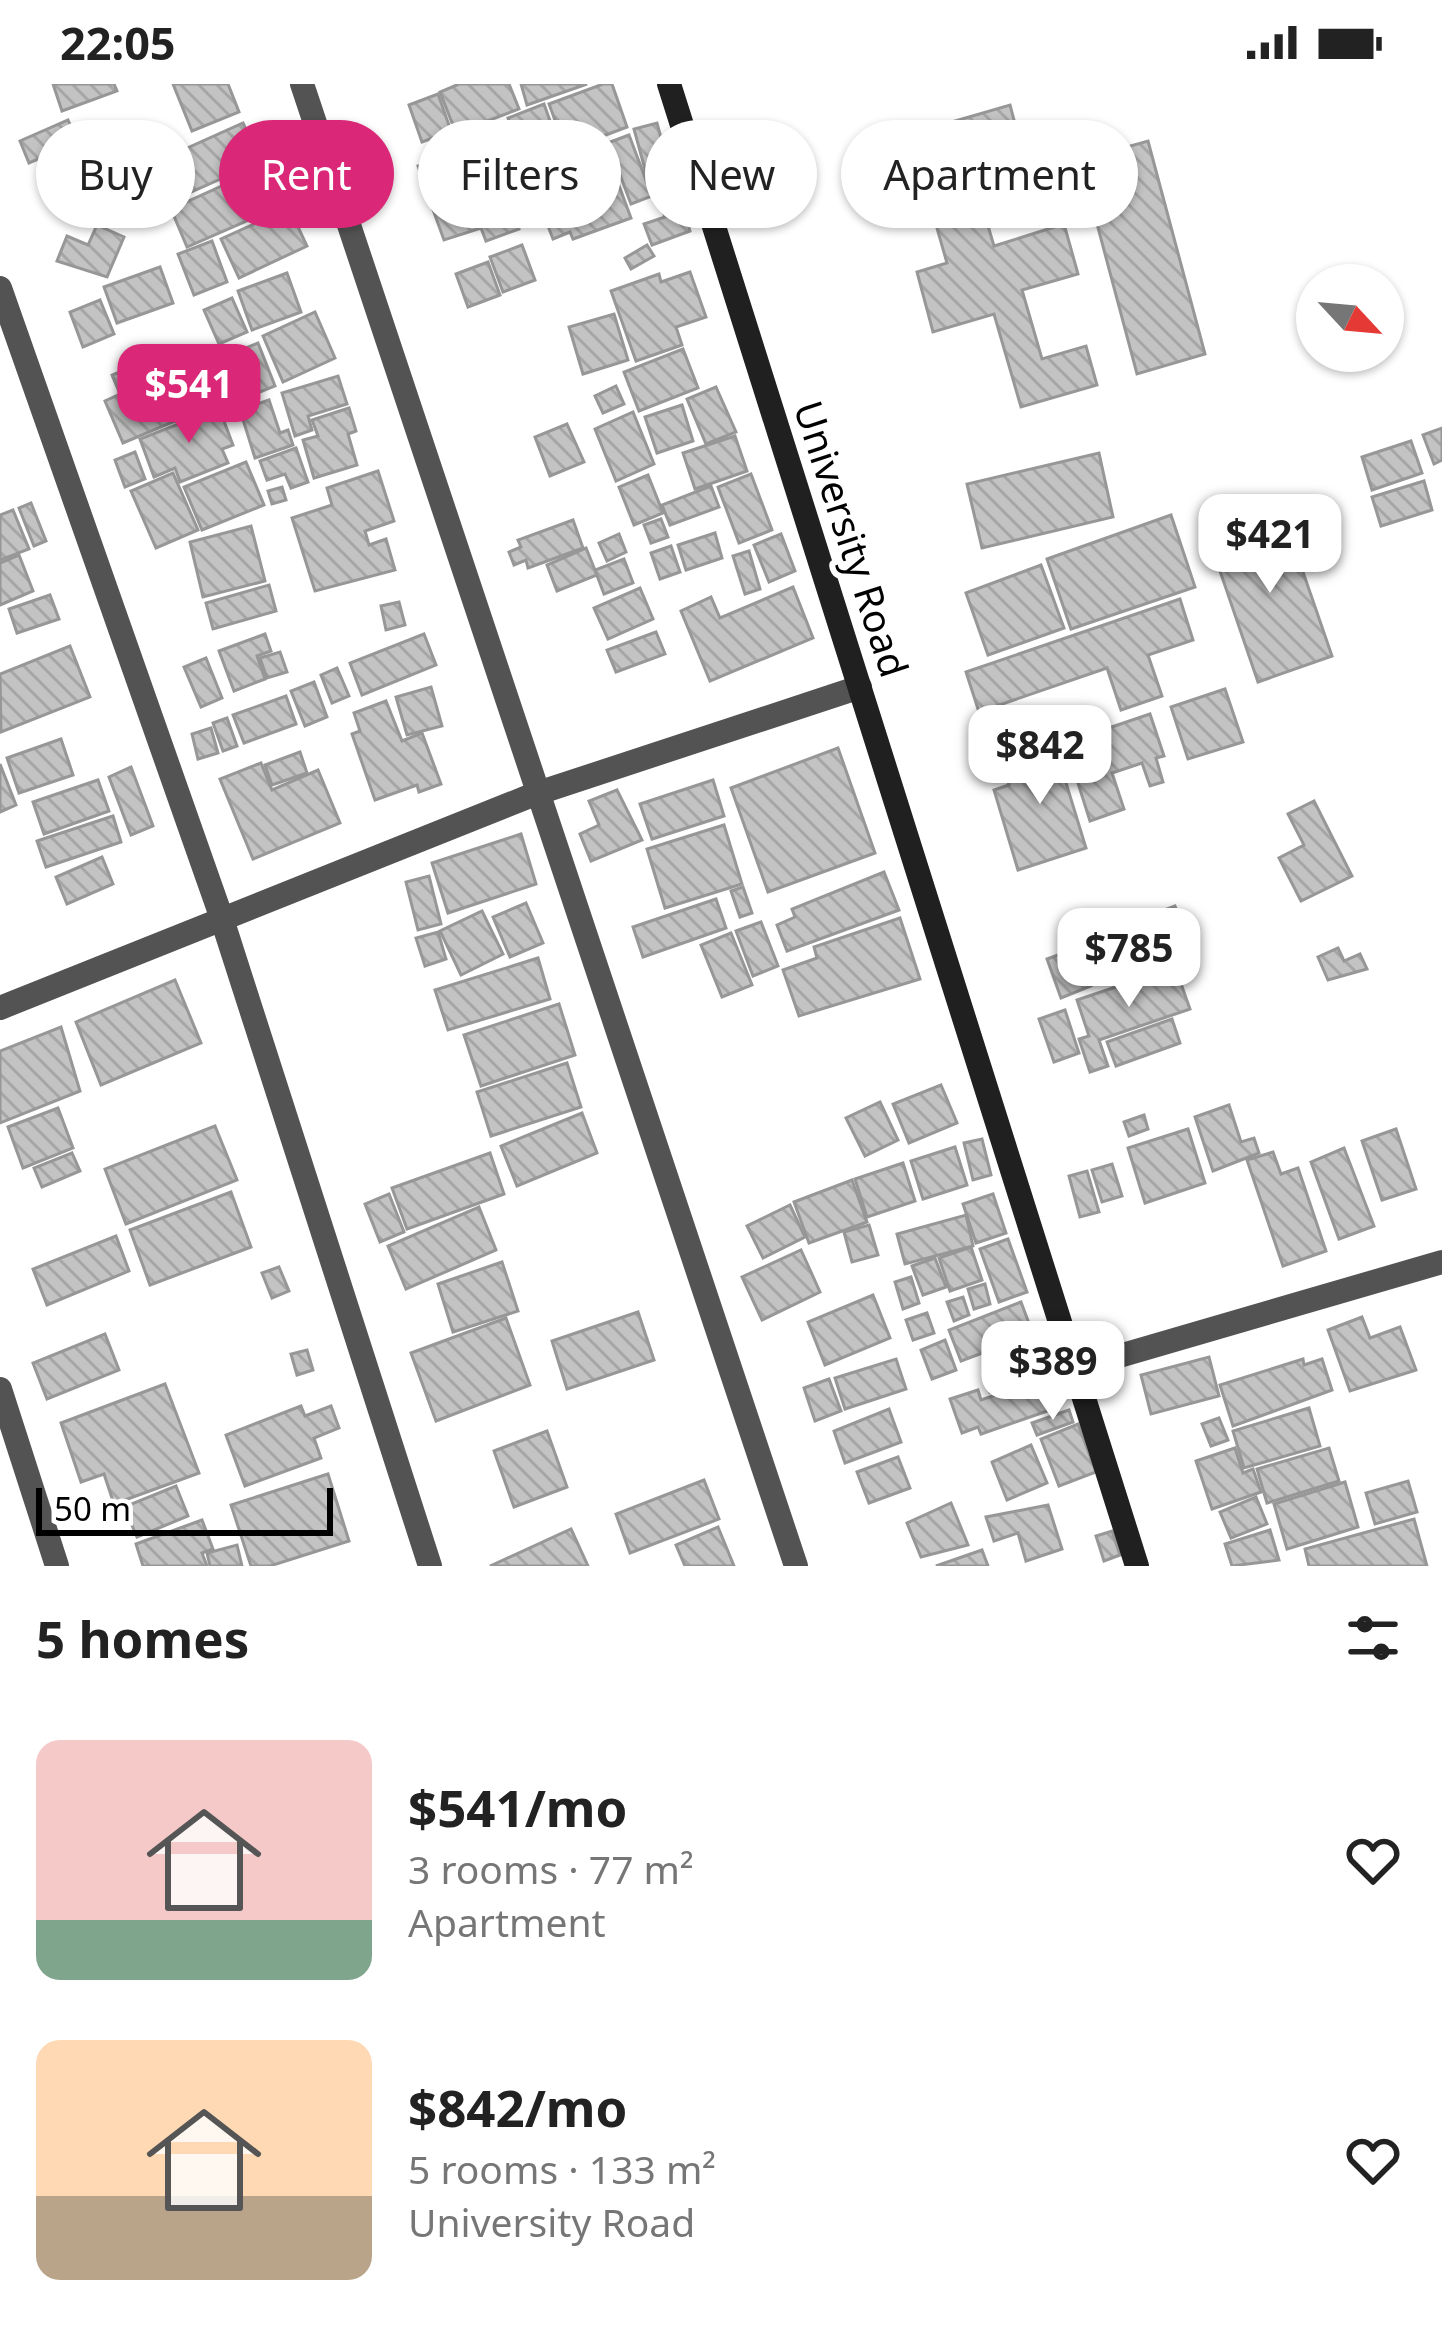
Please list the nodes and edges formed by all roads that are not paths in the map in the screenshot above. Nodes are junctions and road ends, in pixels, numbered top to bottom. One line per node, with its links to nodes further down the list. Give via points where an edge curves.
1 (302, 84): 5 (street)
2 (669, 84): 4 (street, University Road)
3 (0, 288): 6 (street)
4 (860, 687): 5 (street); 9 (street, University Road)
5 (535, 794): 6 (street); 13 (street)
6 (220, 916): 7 (street); 12 (street)
7 (0, 1008)
8 (1442, 1262): 9 (street)
9 (1078, 1368): 14 (street, University Road)
10 (0, 1389): 11 (street)
11 (57, 1566)
12 (430, 1566)
13 (796, 1566)
14 (1137, 1566)

